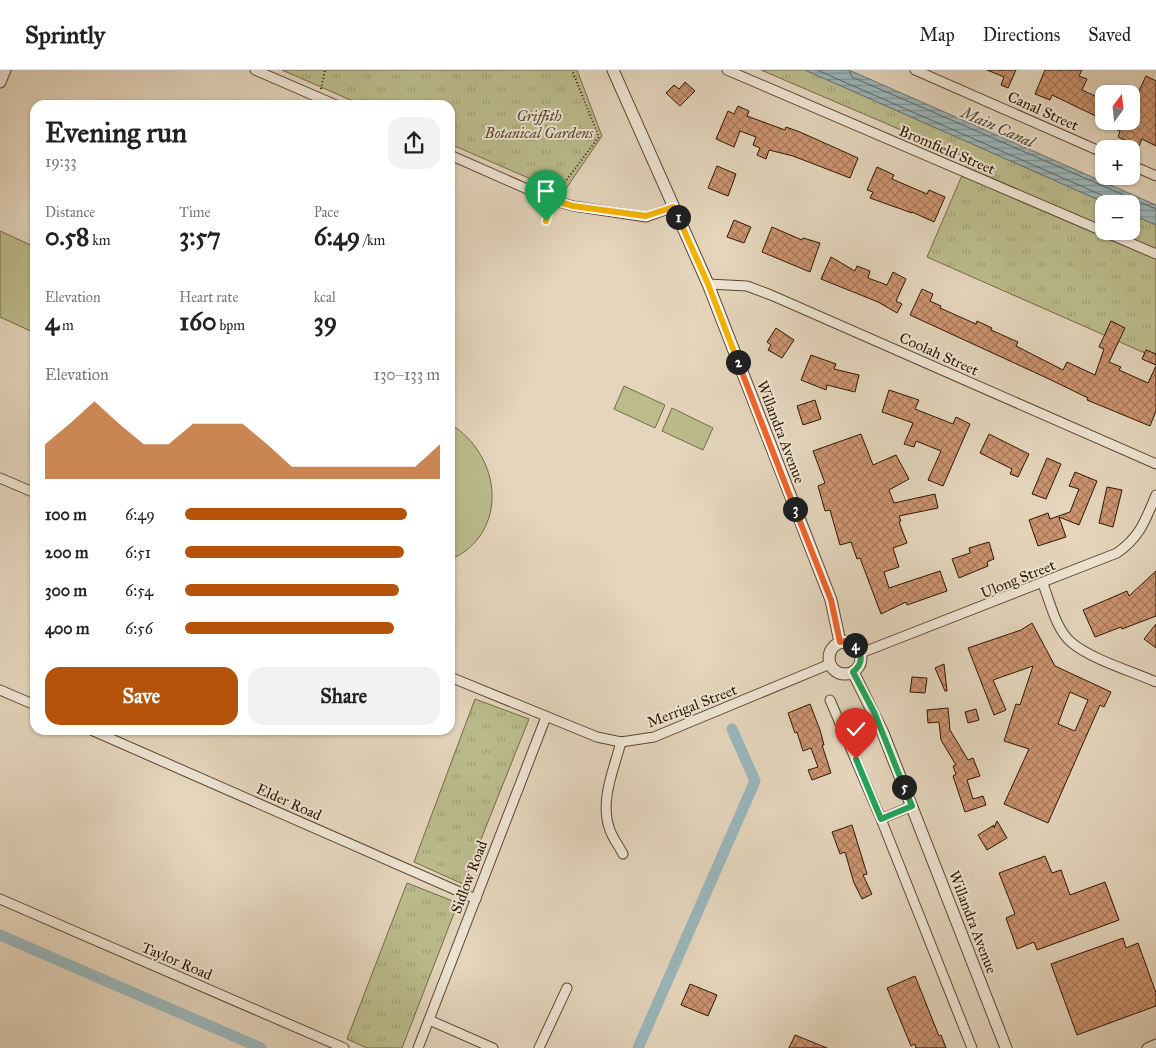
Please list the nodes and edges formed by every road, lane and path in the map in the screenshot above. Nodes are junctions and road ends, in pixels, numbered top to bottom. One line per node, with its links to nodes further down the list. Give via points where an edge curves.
1 (5, 70): 8 (street)
2 (255, 70): 10 (street)
3 (325, 70): 9 (path)
4 (572, 70): 15 (path, via 598,137)
5 (613, 70): 16 (street, Willandra Avenue)
6 (728, 70): 18 (street, Bromfield Street)
7 (915, 70): 11 (street, Canal Street)
8 (0, 82)
9 (321, 90)
10 (324, 100)
11 (1095, 149)
12 (455, 157): 15 (street)
13 (1140, 169): 14 (street)
14 (1156, 176)
15 (552, 200): 16 (street, via 646,216); 17 (path)
16 (673, 207): 19 (street, Willandra Avenue)
17 (546, 221)
18 (1156, 254)
19 (708, 284): 20 (street, Coolah Street, via 748,286); 25 (street, Willandra Avenue, via 831,600)
20 (1156, 464)
21 (0, 478): 22 (street)
22 (30, 491)
23 (1156, 495): 24 (street, Ulong Street, via 1140,532 1131,544 1117,554)
24 (1043, 584): 26 (street, Ulong Street); 30 (street, via 1058,621 1071,642)
25 (840, 642): 26 (street, via 853,643); 27 (street, via 830,651)
26 (860, 653): 28 (street, via 860,664)
27 (830, 664): 28 (street, via 840,673); 36 (street, Merrigal Street, via 654,737)
28 (853, 672): 37 (street, Willandra Avenue, via 878,721)
29 (455, 679): 34 (street, Merrigal Street)
30 (1156, 682)
31 (0, 690): 33 (street)
32 (830, 700): 38 (street)
33 (30, 703)
34 (546, 716): 36 (street, Merrigal Street, via 597,737); 41 (street, Sidlow Road)
35 (102, 735): 41 (street, Elder Road)
36 (621, 742): 39 (street, via 608,786 607,808 609,828)
37 (912, 806): 38 (street); 50 (street, Willandra Avenue)
38 (881, 819): 49 (street)
39 (623, 854)
40 (0, 899): 45 (street, Taylor Road)
41 (476, 899): 43 (street, Sidlow Road)
42 (568, 988): 48 (street)
43 (429, 1020): 46 (street, Sidlow Road); 47 (street)
44 (1156, 1044): 51 (street)
45 (344, 1048)
46 (418, 1048)
47 (493, 1048)
48 (539, 1048)
49 (972, 1048)
50 (1006, 1048)
51 (1147, 1048)

